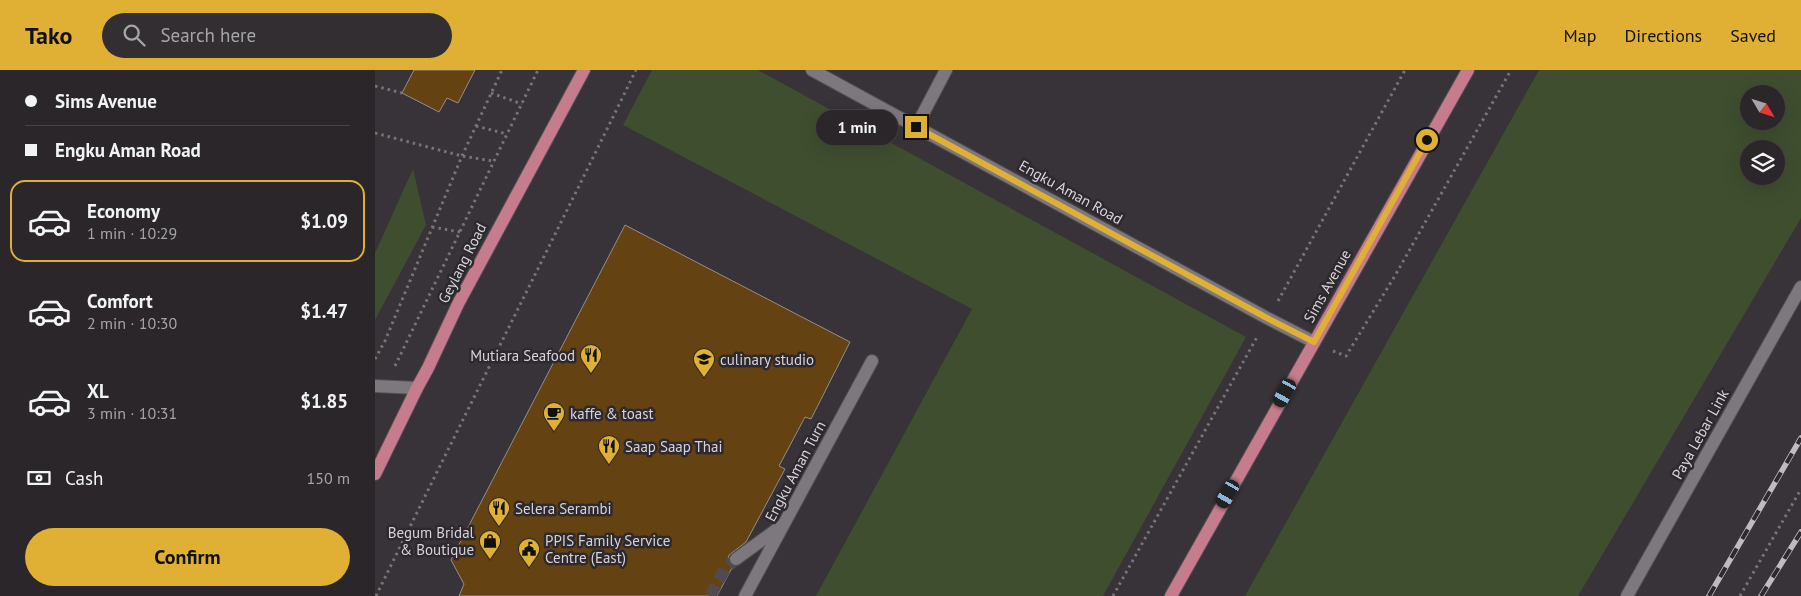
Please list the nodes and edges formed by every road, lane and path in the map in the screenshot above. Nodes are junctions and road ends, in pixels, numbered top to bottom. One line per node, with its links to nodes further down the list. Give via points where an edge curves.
1 (501, 70): 11 (path)
2 (539, 70): 12 (path)
3 (584, 70): 27 (main road, Geylang Road, via 462,296)
4 (636, 70): 32 (path)
5 (812, 70): 14 (street, Engku Aman Road)
6 (946, 70): 14 (street)
7 (1468, 70): 22 (main road, Sims Avenue)
8 (1511, 70): 22 (path, via 1346,356)
9 (375, 86): 10 (path)
10 (402, 93)
11 (491, 93): 12 (path); 13 (path)
12 (522, 104): 16 (path)
13 (476, 126): 16 (path); 17 (path)
14 (916, 127): 22 (street, Engku Aman Road)
15 (375, 133): 17 (path)
16 (507, 134): 18 (path)
17 (462, 156): 18 (path); 19 (path)
18 (494, 162): 20 (path)
19 (432, 227): 20 (path); 24 (path)
20 (460, 232): 23 (path)
21 (1801, 288): 35 (street, Paya Lebar Link)
22 (1314, 342): 34 (main road, Sims Avenue)
23 (399, 356)
24 (375, 358)
25 (872, 361): 30 (street, Engku Aman Turn)
26 (375, 386): 27 (street)
27 (417, 388): 28 (main road, Geylang Road)
28 (375, 474)
29 (1801, 489): 36 (path)
30 (784, 524): 31 (street); 33 (street, Engku Aman Turn)
31 (736, 559)
32 (376, 596)
33 (745, 596)
34 (1171, 596)
35 (1627, 596)
36 (1739, 596)

